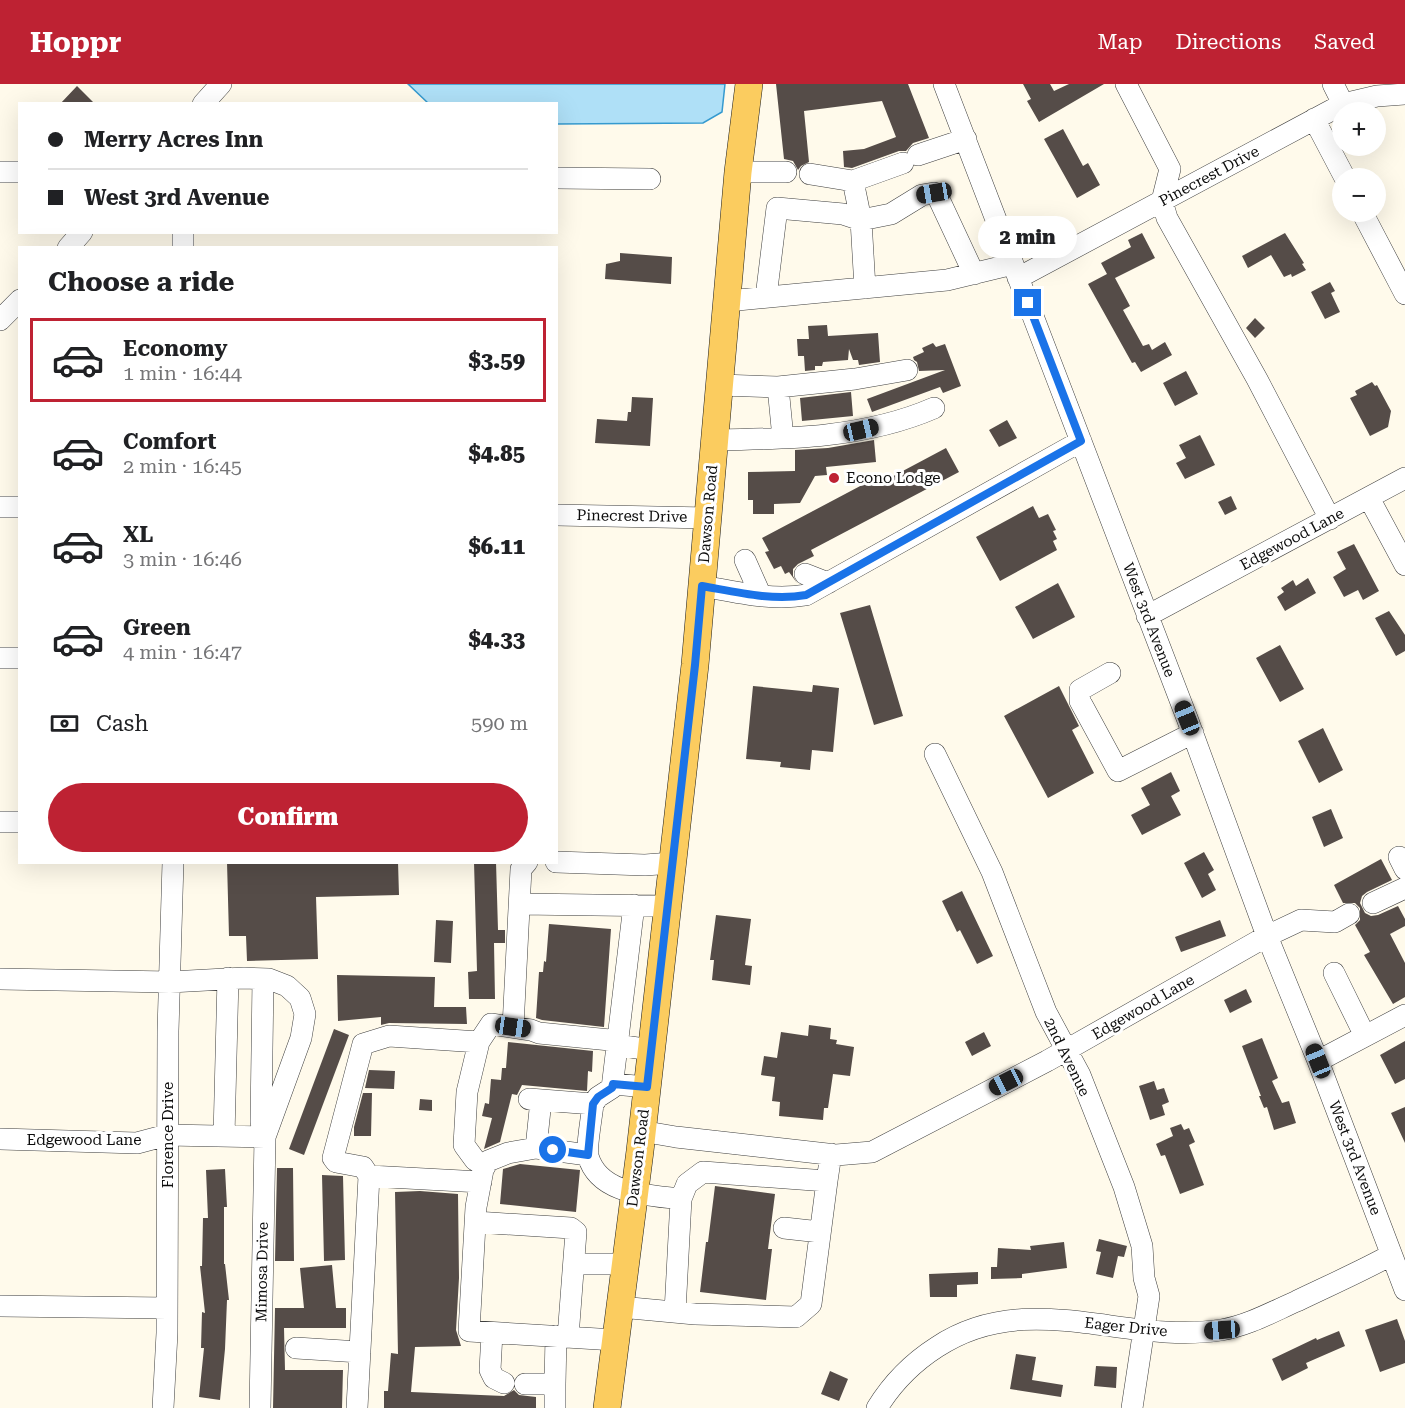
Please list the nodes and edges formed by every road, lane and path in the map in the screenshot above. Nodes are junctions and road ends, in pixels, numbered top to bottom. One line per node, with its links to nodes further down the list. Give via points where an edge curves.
1 (221, 84): 7 (street)
2 (749, 84): 16 (main road, Dawson Road)
3 (944, 84): 12 (street, West 3rd Avenue)
4 (1126, 84): 22 (street, via 1170,170)
5 (1333, 84): 8 (street)
6 (1405, 94): 9 (street, Pinecrest Drive)
7 (205, 102)
8 (1342, 102)
9 (1352, 102)
10 (1332, 110): 11 (street, Pinecrest Drive)
11 (1314, 119): 13 (street); 22 (street, Pinecrest Drive)
12 (966, 139): 21 (street); 27 (street, West 3rd Avenue)
13 (1339, 168)
14 (0, 172): 15 (street)
15 (18, 172)
16 (738, 172): 17 (street); 32 (main road, Dawson Road)
17 (786, 172)
18 (810, 174): 21 (street)
19 (558, 178): 20 (street)
20 (650, 179)
21 (853, 181): 23 (street)
22 (1162, 201): 27 (street, Pinecrest Drive); 48 (street, via 1167,218)
23 (861, 220): 28 (street, via 891,214 922,195 934,193); 29 (street); 31 (street, via 843,214 777,208)
24 (1367, 222): 30 (street)
25 (80, 234): 26 (street)
26 (70, 246)
27 (1016, 271): 28 (street, Pinecrest Drive); 41 (street, West 3rd Avenue)
28 (974, 274): 29 (street, Pinecrest Drive)
29 (865, 288): 31 (street, Pinecrest Drive)
30 (1405, 294)
31 (766, 297): 32 (street, Pinecrest Drive)
32 (727, 301): 36 (main road, Dawson Road)
33 (18, 302): 34 (street)
34 (0, 320)
35 (907, 370): 37 (street)
36 (720, 385): 37 (street); 40 (main road, Dawson Road)
37 (778, 387): 39 (street)
38 (934, 408): 39 (street, via 910,419 861,430)
39 (783, 438): 40 (street)
40 (715, 440): 47 (main road, Dawson Road)
41 (1081, 441): 51 (street); 54 (street, West 3rd Avenue)
42 (1405, 478): 43 (street, Edgewood Lane)
43 (1369, 498): 48 (street, Edgewood Lane); 50 (street)
44 (0, 507): 45 (street)
45 (18, 507)
46 (558, 515): 47 (street, Pinecrest Drive)
47 (708, 518): 52 (main road, Dawson Road)
48 (1330, 519): 54 (street, Edgewood Lane)
49 (745, 560): 53 (street)
50 (1405, 565)
51 (828, 583): 53 (street, via 806,595); 53 (street, via 799,577)
52 (702, 586): 53 (street); 63 (main road, Dawson Road)
53 (771, 597)
54 (1148, 616): 58 (street, West 3rd Avenue)
55 (0, 658): 56 (street)
56 (18, 658)
57 (1110, 673): 58 (street, via 1080,690 1080,701 1118,771)
58 (1193, 733): 72 (street, West 3rd Avenue)
59 (934, 754): 84 (street, 2nd Avenue, via 992,872 1046,1012)
60 (0, 822): 61 (street)
61 (18, 822)
62 (558, 862): 63 (street)
63 (672, 863): 70 (main road, Dawson Road)
64 (173, 864): 77 (street, Florence Drive)
65 (525, 864): 68 (street, via 521,869)
66 (1405, 888): 67 (street)
67 (1373, 903)
68 (520, 904): 69 (street); 79 (street)
69 (634, 905): 70 (street); 82 (street)
70 (668, 906): 83 (main road, Dawson Road)
71 (1349, 915): 72 (street, Edgewood Lane, via 1335,922 1301,920)
72 (1267, 936): 84 (street, Edgewood Lane); 85 (street, West 3rd Avenue)
73 (1334, 973): 80 (street)
74 (228, 978): 76 (street, Mimosa Drive); 77 (street, Mimosa Drive); 91 (street)
75 (0, 979): 77 (street, Mimosa Drive)
76 (263, 979): 92 (street, via 261,1122); 92 (street, Mimosa Drive, via 287,986 300,998 304,1014 301,1038)
77 (170, 982): 90 (street, Florence Drive)
78 (1405, 1015): 80 (street)
79 (513, 1027): 81 (street, via 491,1024); 82 (street, via 539,1034 610,1040)
80 (1365, 1036): 85 (street)
81 (479, 1042): 97 (street, via 467,1092 464,1145); 98 (street, via 389,1036 363,1044 333,1158 363,1167)
82 (617, 1045): 83 (street); 86 (street)
83 (651, 1050): 87 (main road, Dawson Road)
84 (1067, 1050): 95 (street, Edgewood Lane, via 872,1152); 113 (street, 2nd Avenue, via 1124,1187 1140,1237 1149,1296)
85 (1318, 1061): 105 (street, West 3rd Avenue)
86 (613, 1084): 87 (street); 88 (street)
87 (647, 1087): 89 (main road, Dawson Road)
88 (593, 1104): 94 (street, via 535,1099); 96 (street)
89 (641, 1131): 95 (street, Edgewood Lane); 100 (main road, Dawson Road)
90 (168, 1135): 91 (street); 93 (street, Edgewood Lane, via 137,1143); 111 (street, Florence Drive)
91 (224, 1136): 92 (street)
92 (265, 1137): 121 (street, Mimosa Drive)
93 (0, 1139)
94 (536, 1148): 96 (street); 97 (street, via 488,1161)
95 (831, 1154): 99 (street)
96 (588, 1155): 100 (street, via 608,1184)
97 (483, 1174): 98 (street); 102 (street)
98 (369, 1176): 118 (street)
99 (827, 1180): 101 (street, via 703,1172 687,1184); 104 (street)
100 (635, 1192): 101 (street); 107 (main road, Dawson Road)
101 (681, 1200): 112 (street)
102 (476, 1222): 106 (street, via 571,1228 576,1232); 114 (street, via 469,1331)
103 (784, 1228): 104 (street)
104 (820, 1232): 112 (street, via 811,1304 796,1317)
105 (1394, 1244): 108 (street, West 3rd Avenue); 113 (street, Eager Drive, via 1252,1321 1222,1330)
106 (574, 1264): 107 (street); 115 (street)
107 (625, 1264): 110 (main road, Dawson Road)
108 (1405, 1290)
109 (0, 1306): 111 (street)
110 (620, 1307): 112 (street); 116 (main road, Dawson Road)
111 (167, 1308): 120 (street, Florence Drive)
112 (675, 1312)
113 (1143, 1330): 125 (street, Eager Drive, via 1063,1320 993,1322 944,1342 922,1356 888,1390); 126 (street, 2nd Avenue)
114 (492, 1333): 115 (street); 119 (street, via 490,1370 494,1378 515,1384)
115 (562, 1337): 116 (street); 119 (street)
116 (615, 1340): 124 (main road, Dawson Road)
117 (296, 1348): 118 (street)
118 (360, 1352): 122 (street)
119 (555, 1384): 123 (street)
120 (163, 1408)
121 (260, 1408)
122 (357, 1408)
123 (555, 1408)
124 (607, 1408)
125 (878, 1408)
126 (1132, 1408)

